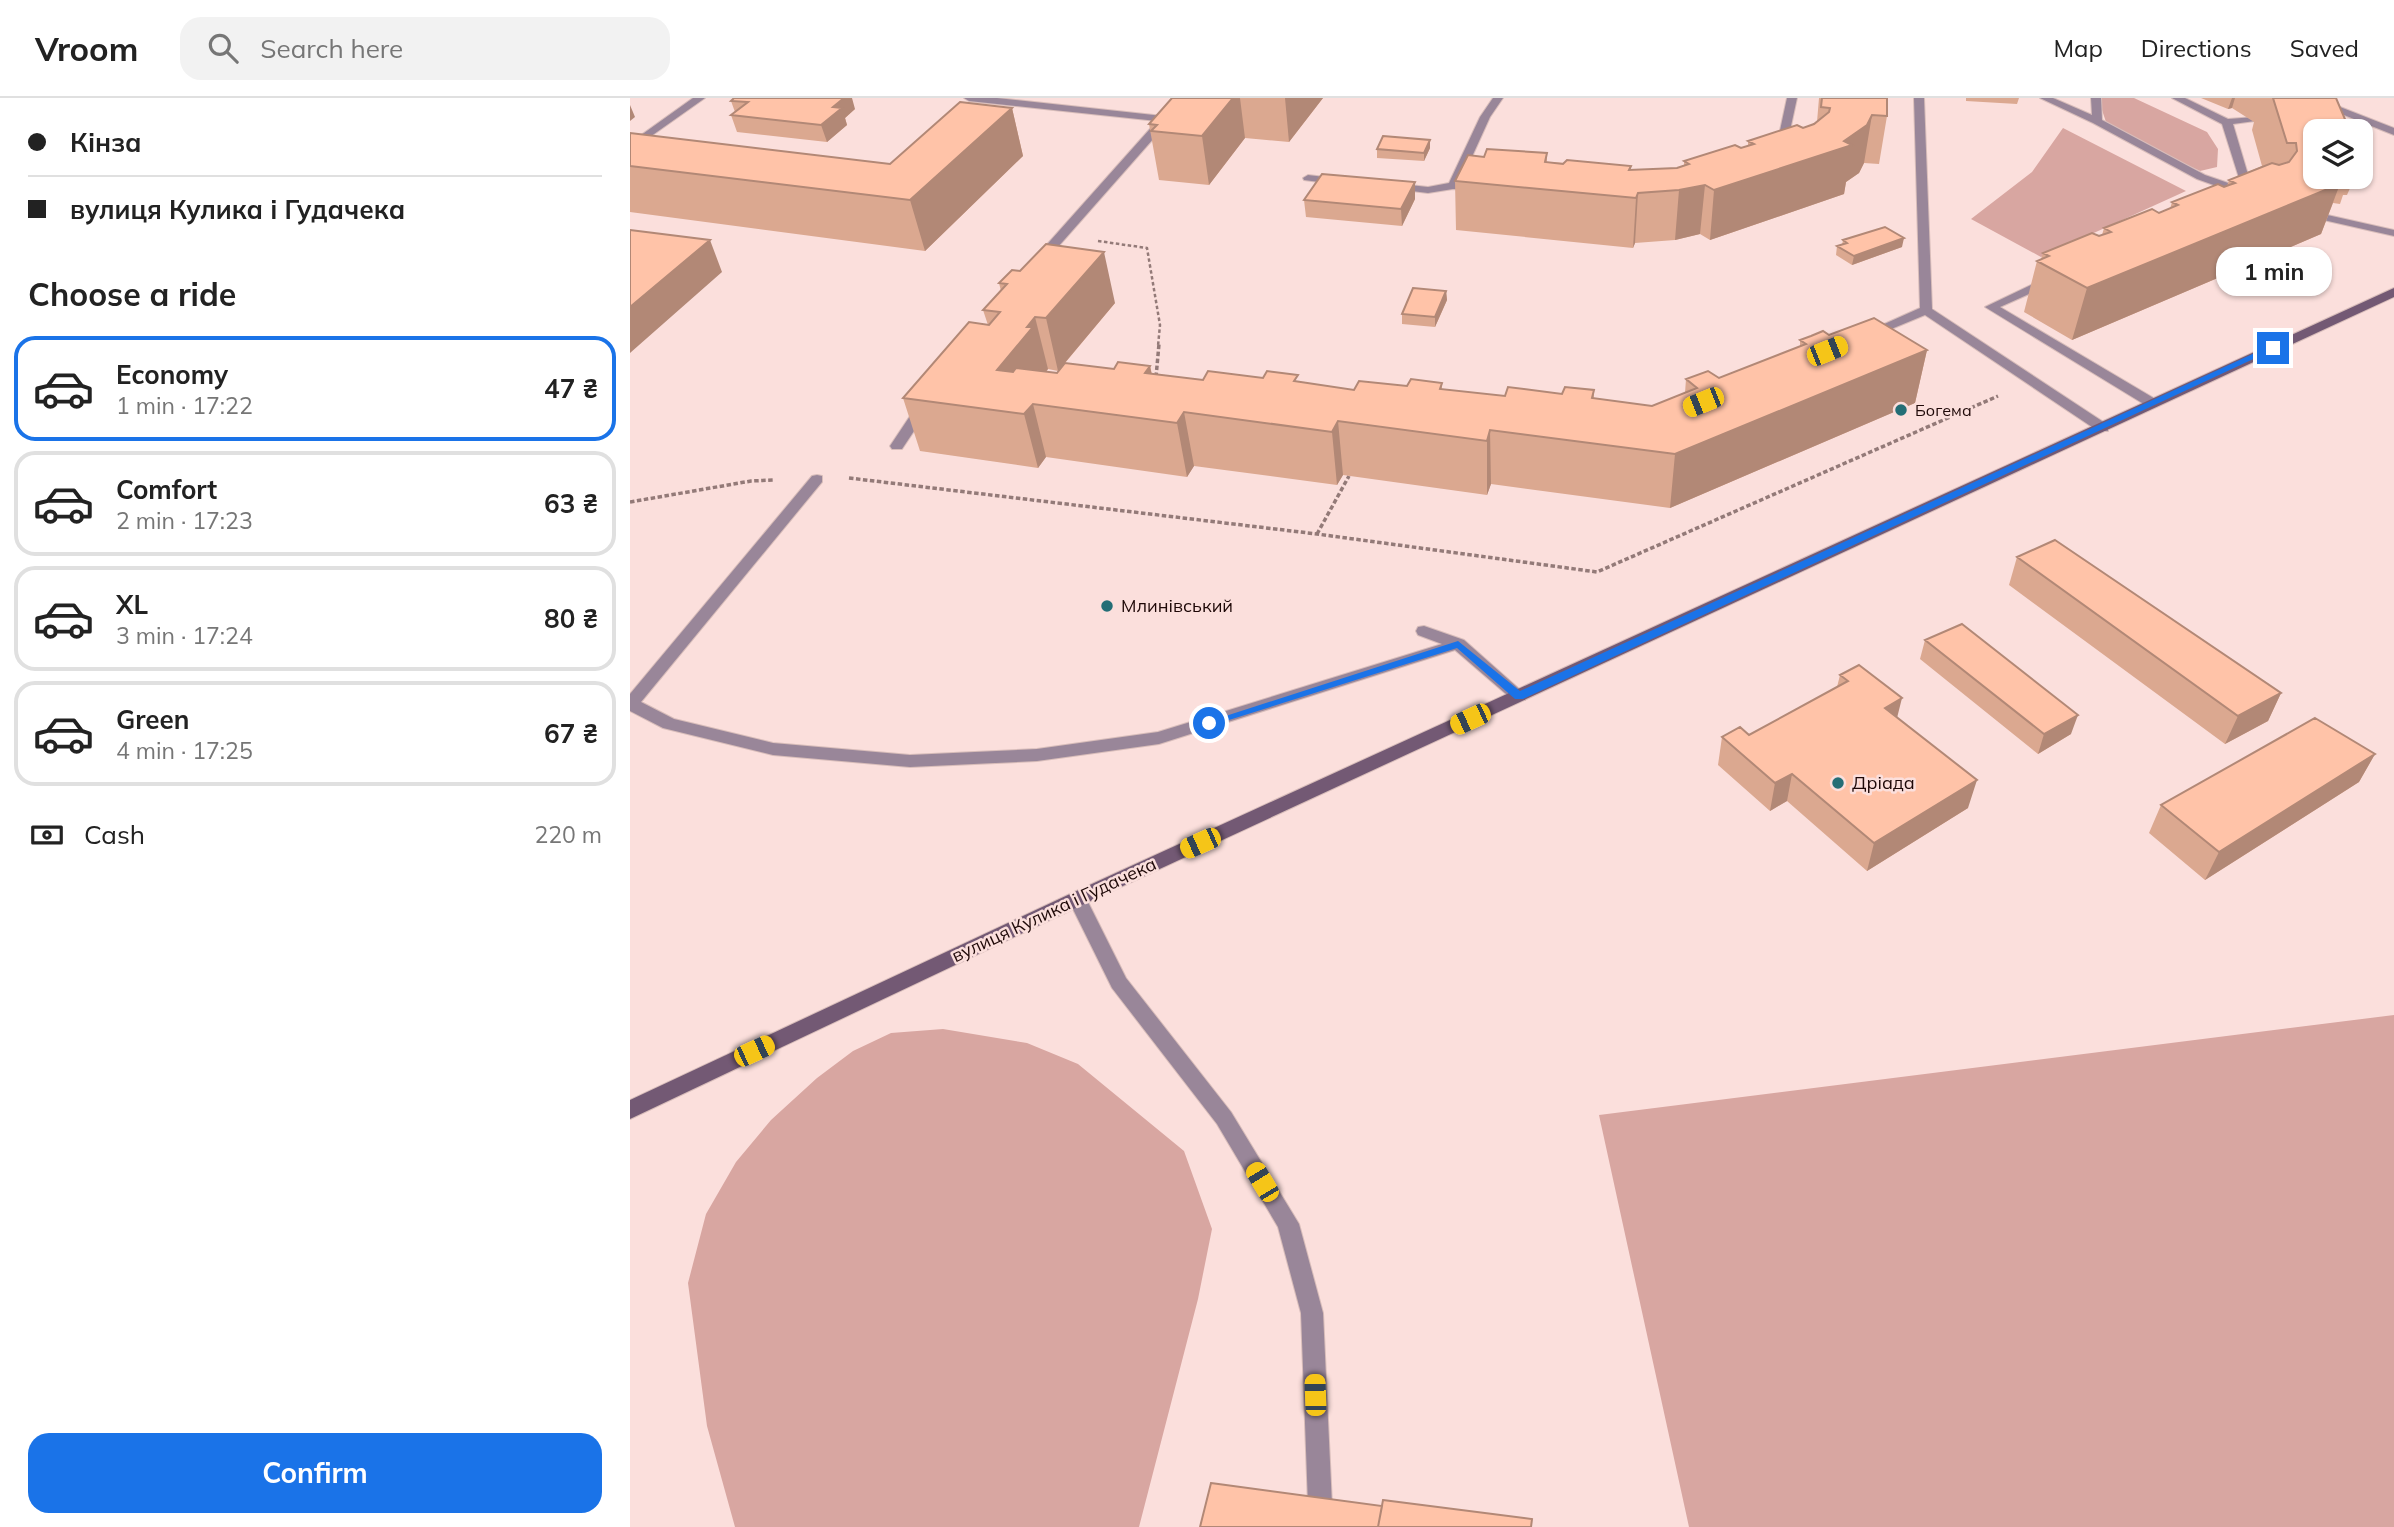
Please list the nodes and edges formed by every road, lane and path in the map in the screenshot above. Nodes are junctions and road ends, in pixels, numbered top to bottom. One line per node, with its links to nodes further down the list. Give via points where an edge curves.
1 (700, 98): 20 (lane)
2 (969, 98): 11 (lane)
3 (1195, 98): 15 (lane)
4 (1498, 98): 25 (lane)
5 (1792, 98): 21 (lane, via 1780,151)
6 (1919, 98): 35 (lane)
7 (2045, 98): 17 (lane)
8 (2096, 98): 17 (lane)
9 (2177, 98): 18 (lane)
10 (2309, 98): 12 (lane)
11 (997, 101): 13 (lane); 15 (lane)
12 (2335, 108): 14 (lane); 19 (lane)
13 (986, 110)
14 (2303, 113)
15 (1165, 119): 31 (lane)
16 (2251, 119): 18 (lane)
17 (2097, 121): 27 (lane, via 2201,177)
18 (2227, 122): 27 (lane)
19 (2394, 132)
20 (630, 148)
21 (1771, 158)
22 (1308, 178): 23 (lane)
23 (1348, 182)
24 (1375, 185): 25 (lane, via 1428,190)
25 (1453, 186): 26 (lane)
26 (1493, 189)
27 (2248, 194): 28 (lane)
28 (2230, 198)
29 (2323, 217): 30 (lane)
30 (2394, 233)
31 (1061, 235): 32 (lane); 38 (path, via 1147,248 1160,325)
32 (1034, 267)
33 (2066, 272): 40 (lane, via 1991,307)
34 (2394, 292): 40 (main road, вулиця Кулика і Гудачека)
35 (1926, 310): 36 (lane); 37 (lane)
36 (1852, 340)
37 (2034, 380): 41 (lane); 46 (path, via 1597,572)
38 (1155, 385)
39 (932, 395): 42 (lane)
40 (2152, 403): 41 (main road, вулиця Кулика і Гудачека)
41 (2103, 428): 49 (main road, вулиця Кулика і Гудачека)
42 (897, 446)
43 (1349, 476): 46 (path)
44 (817, 479): 45 (path, via 751,481); 46 (path, via 855,479); 48 (lane, via 631,704 669,724 774,749 910,761 1037,755 1159,738)
45 (630, 502)
46 (1317, 534)
47 (1424, 631): 48 (lane)
48 (1458, 644): 49 (lane)
49 (1519, 696): 50 (main road, вулиця Кулика і Гудачека)
50 (1077, 899): 51 (main road, вулиця Кулика і Гудачека); 52 (lane, via 1119,983 1224,1118 1288,1224 1312,1313)
51 (630, 1110)
52 (1320, 1505)

